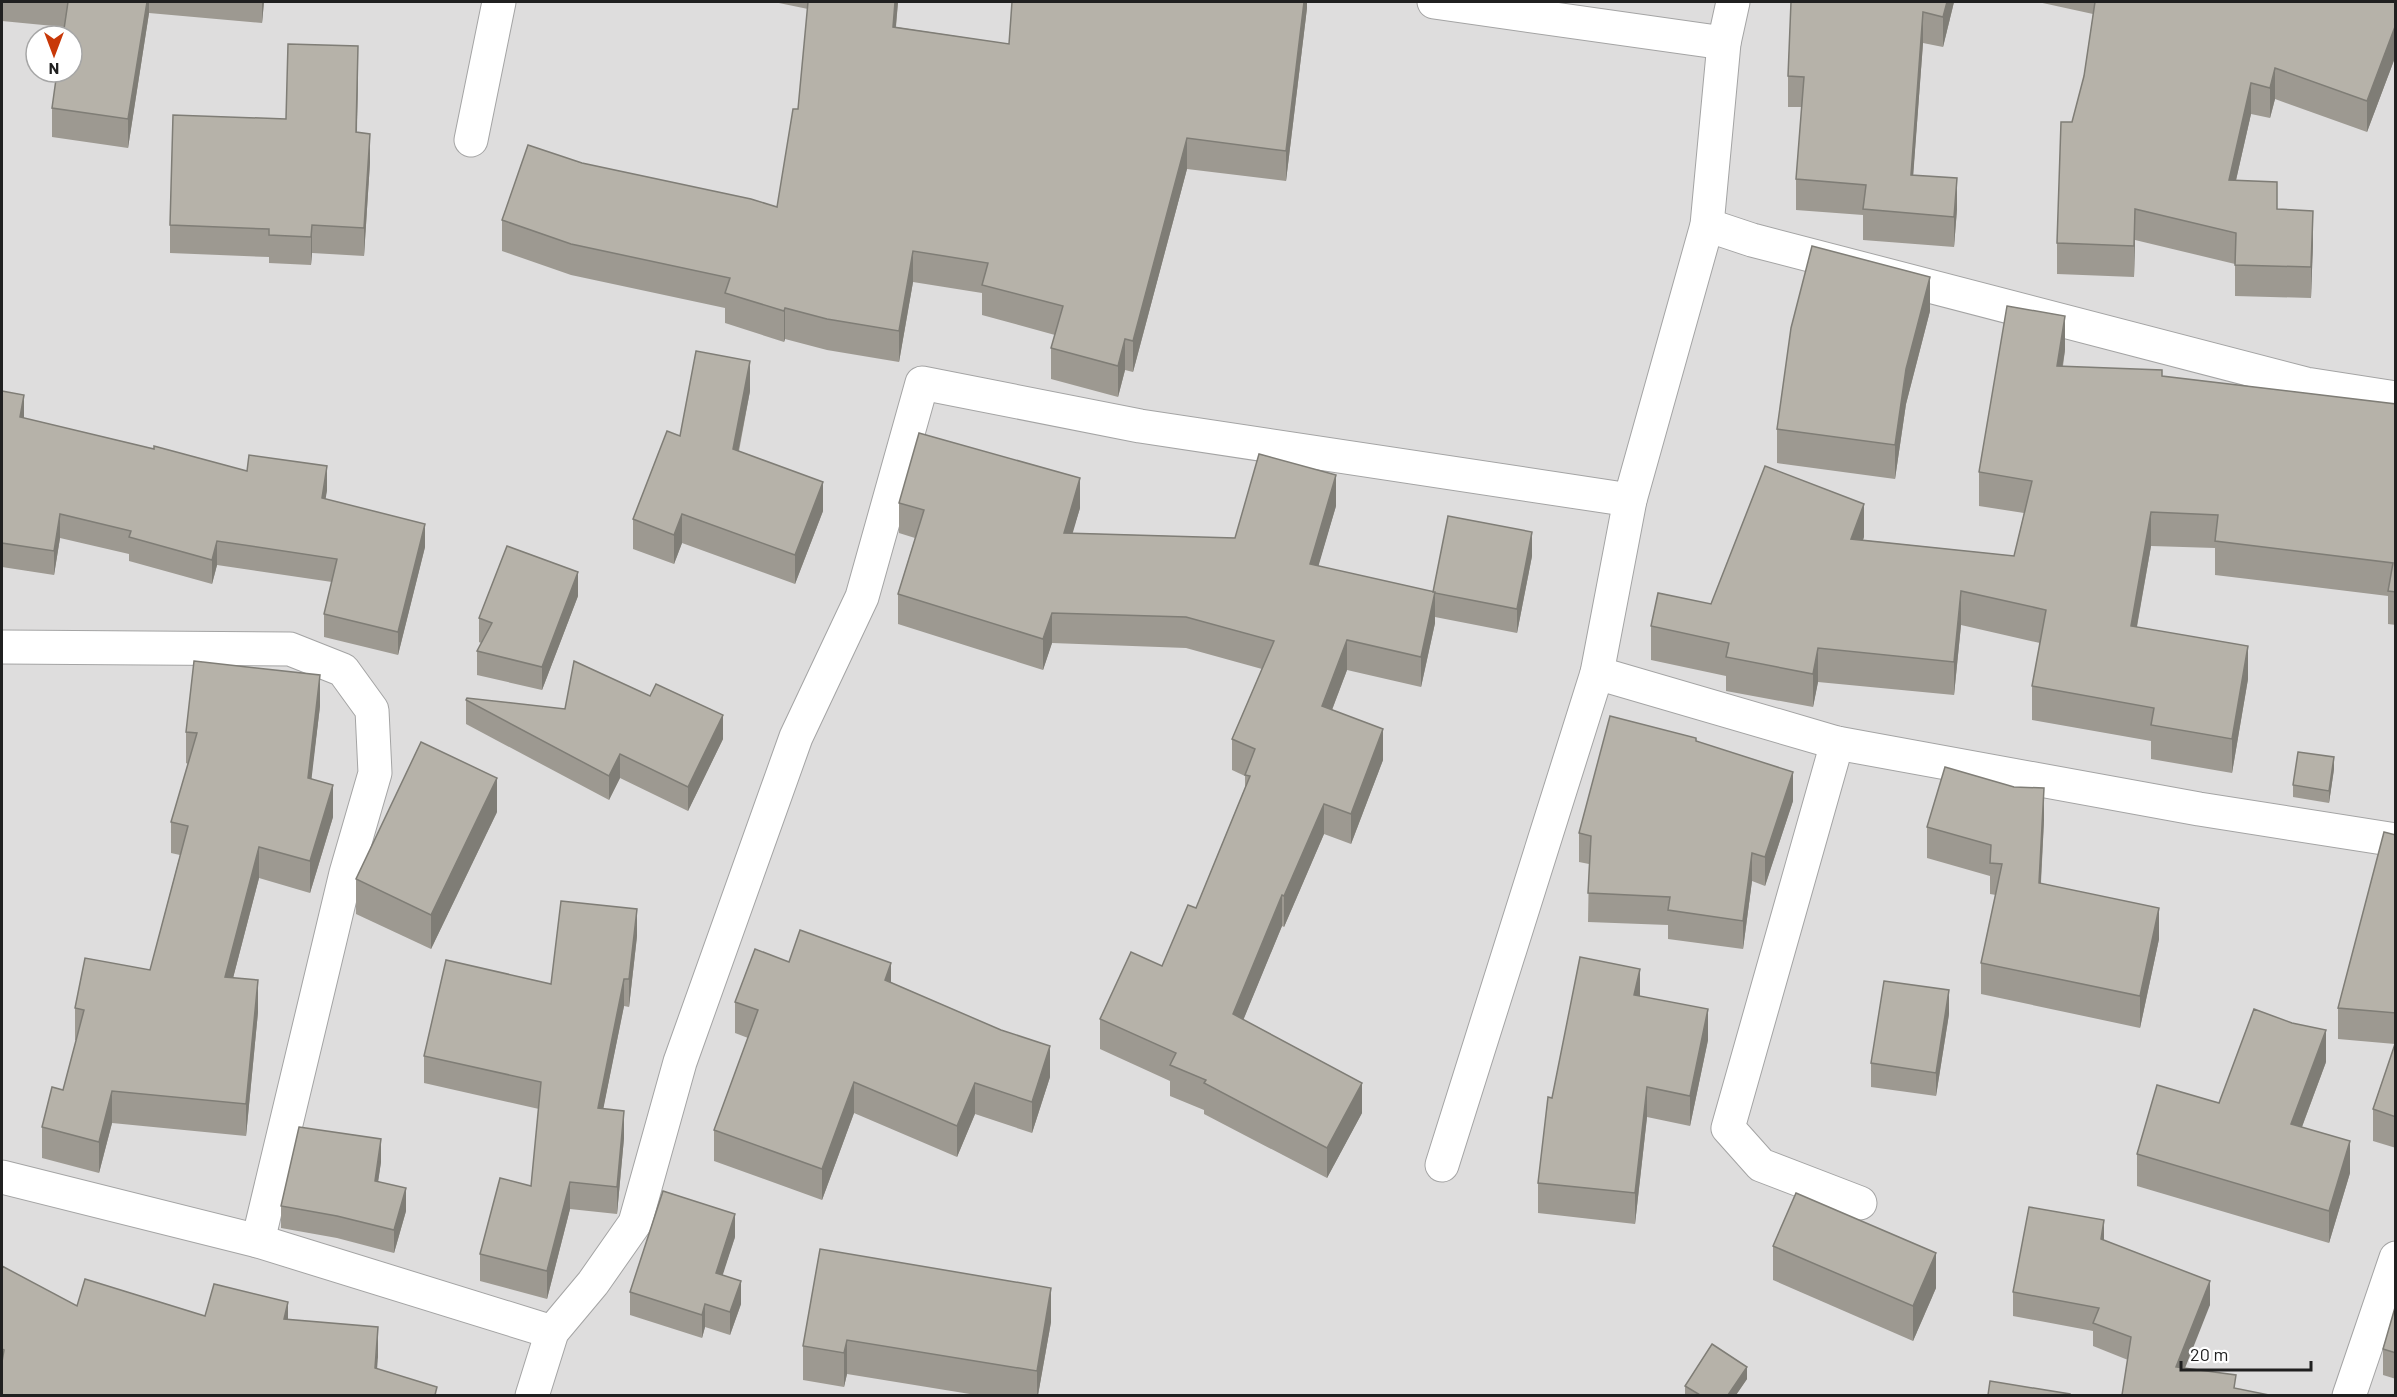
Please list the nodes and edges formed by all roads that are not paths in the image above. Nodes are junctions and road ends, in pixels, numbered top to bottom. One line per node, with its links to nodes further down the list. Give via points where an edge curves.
1 (499, 2): 5 (street)
2 (1434, 2): 4 (street)
3 (1733, 2): 4 (street)
4 (1724, 43): 6 (street)
5 (471, 140)
6 (1707, 225): 7 (street, via 2306,384); 8 (street)
7 (2396, 398)
8 (1630, 500): 10 (street); 18 (street, via 1140,426 922,383 862,597 796,737 680,1062 635,1223)
9 (2, 647): 16 (street, via 290,649 343,670 372,710 375,773 346,873)
10 (1597, 673): 11 (street); 13 (street)
11 (1837, 743): 12 (street, via 2199,809); 15 (street, via 1728,1128 1761,1165)
12 (2396, 840)
13 (1442, 1165)
14 (2, 1178): 16 (street)
15 (1860, 1203)
16 (258, 1241): 18 (street)
17 (2396, 1258): 20 (street)
18 (552, 1332): 19 (street)
19 (532, 1395)
20 (2349, 1395)

